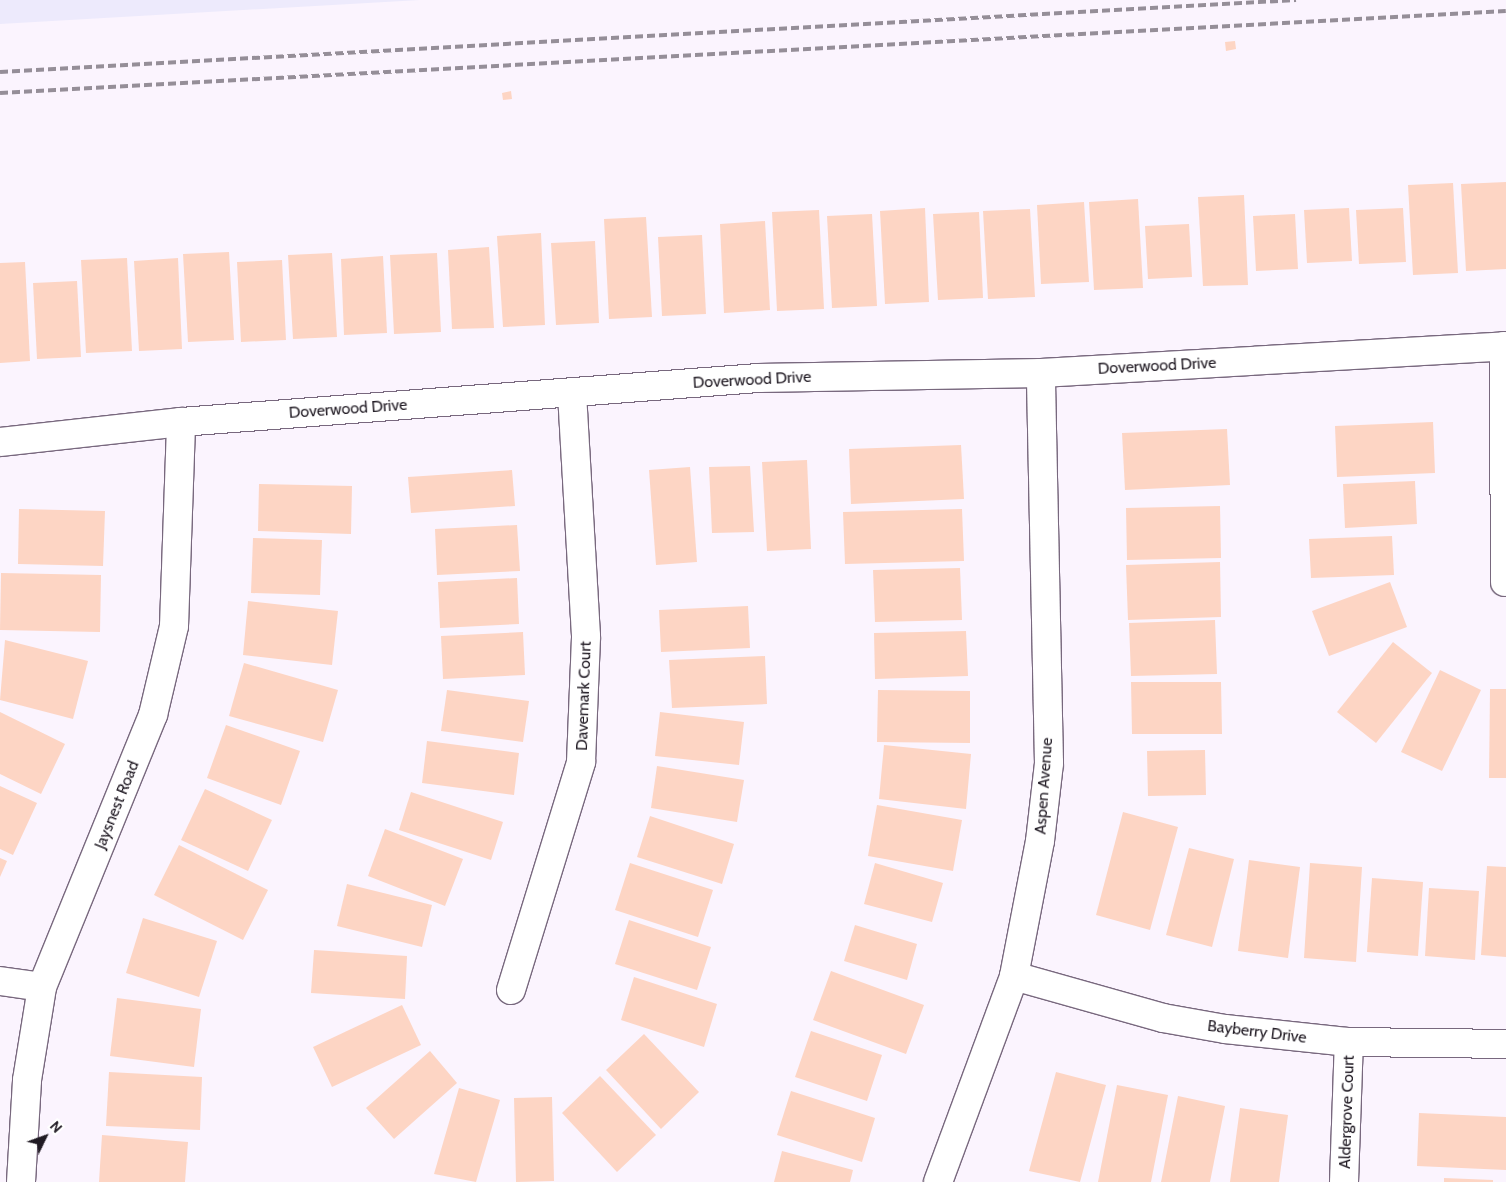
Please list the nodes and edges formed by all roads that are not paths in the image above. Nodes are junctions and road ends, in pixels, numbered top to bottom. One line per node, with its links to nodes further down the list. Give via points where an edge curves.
1 (1505, 346): 2 (street, Doverwood Drive); 6 (street)
2 (1041, 373): 3 (street, Doverwood Drive, via 758,378); 7 (street, Aspen Avenue, via 1049,763 1040,841)
3 (572, 393): 4 (street, Doverwood Drive); 10 (street, Davemark Court, via 586,636 581,762)
4 (181, 422): 5 (street, Doverwood Drive); 9 (street, Jaysnest Road, via 174,626 153,715)
5 (0, 442)
6 (1505, 582)
7 (1014, 976): 11 (street, Bayberry Drive, via 1163,1018); 14 (street, Aspen Avenue)
8 (0, 980): 9 (street)
9 (42, 987): 13 (street, Jaysnest Road, via 27,1080)
10 (512, 990)
11 (1349, 1042): 12 (street, Bayberry Drive); 15 (street, Aldergrove Court)
12 (1506, 1044)
13 (20, 1182)
14 (938, 1182)
15 (1344, 1182)

